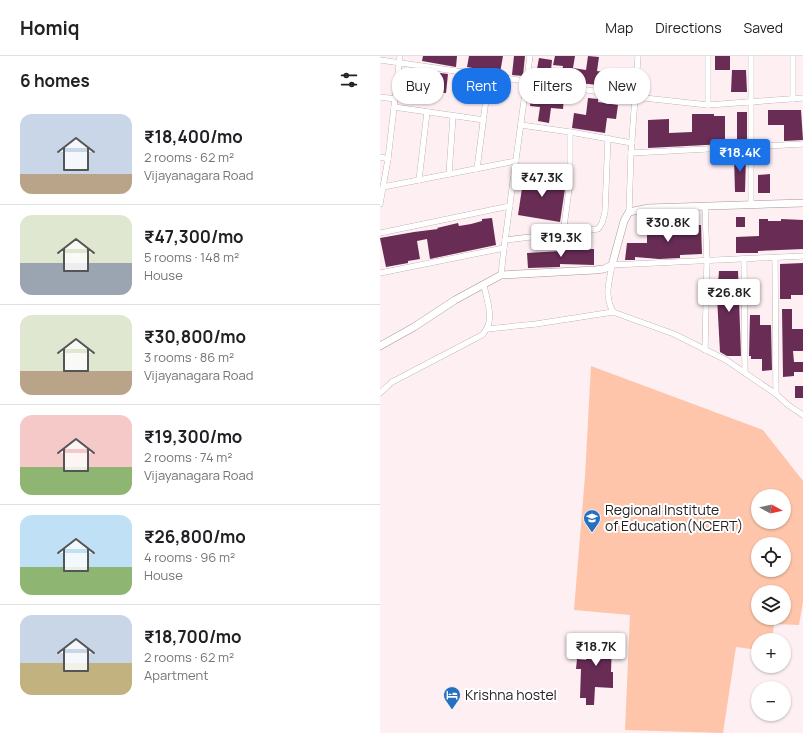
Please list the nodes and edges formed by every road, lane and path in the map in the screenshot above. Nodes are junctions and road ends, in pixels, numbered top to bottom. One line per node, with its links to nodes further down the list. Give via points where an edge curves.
1 (400, 56): 8 (street)
2 (530, 56): 10 (street)
3 (638, 56): 11 (street)
4 (708, 56): 23 (street)
5 (751, 56): 18 (street)
6 (793, 56): 14 (street)
7 (380, 60): 8 (street)
8 (400, 63): 9 (street); 12 (street)
9 (399, 68)
10 (528, 68)
11 (637, 68)
12 (452, 71)
13 (380, 97): 16 (street)
14 (793, 98): 15 (street); 18 (street)
15 (803, 98)
16 (392, 99)
17 (650, 99): 23 (street)
18 (751, 102): 23 (street); 33 (street)
19 (394, 104): 24 (street)
20 (486, 104): 27 (street)
21 (523, 104): 28 (street)
22 (635, 104): 31 (street)
23 (708, 105)
24 (394, 107): 25 (street); 36 (street)
25 (427, 112): 26 (street); 40 (street)
26 (454, 116): 27 (street); 39 (street)
27 (484, 120): 38 (street)
28 (521, 125): 29 (street); 37 (street)
29 (570, 132): 30 (street); 49 (street, via 570,182)
30 (608, 138): 31 (street); 49 (street, via 607,190 602,223 598,229)
31 (632, 143): 34 (street)
32 (803, 144): 33 (street)
33 (750, 146): 34 (street); 44 (street)
34 (631, 153): 47 (street)
35 (380, 158): 36 (street)
36 (388, 159): 41 (street)
37 (516, 161): 38 (street); 45 (street)
38 (477, 168): 39 (street)
39 (449, 174): 40 (street)
40 (419, 180): 41 (street)
41 (383, 187): 43 (street)
42 (803, 203): 44 (street)
43 (380, 204)
44 (751, 204): 46 (street)
45 (510, 206): 48 (street); 50 (street)
46 (705, 206): 47 (street, via 648,208); 55 (street)
47 (629, 212): 56 (street, via 624,221)
48 (380, 233)
49 (563, 234): 50 (street)
50 (505, 240): 51 (street)
51 (504, 248): 57 (street); 58 (street)
52 (803, 256): 53 (street)
53 (775, 258): 54 (street); 66 (street)
54 (744, 259): 55 (street); 64 (street)
55 (707, 261): 56 (street); 63 (street)
56 (612, 265): 58 (street, via 595,270); 60 (street, via 607,294)
57 (380, 273)
58 (501, 276): 59 (street)
59 (484, 285): 61 (street, via 491,319); 62 (street)
60 (613, 312): 61 (street); 63 (street, via 674,334)
61 (488, 329): 65 (street, via 482,335 392,382)
62 (380, 346)
63 (705, 350): 64 (street)
64 (744, 372): 66 (street)
65 (380, 393)
66 (776, 394): 67 (street)
67 (803, 415)

